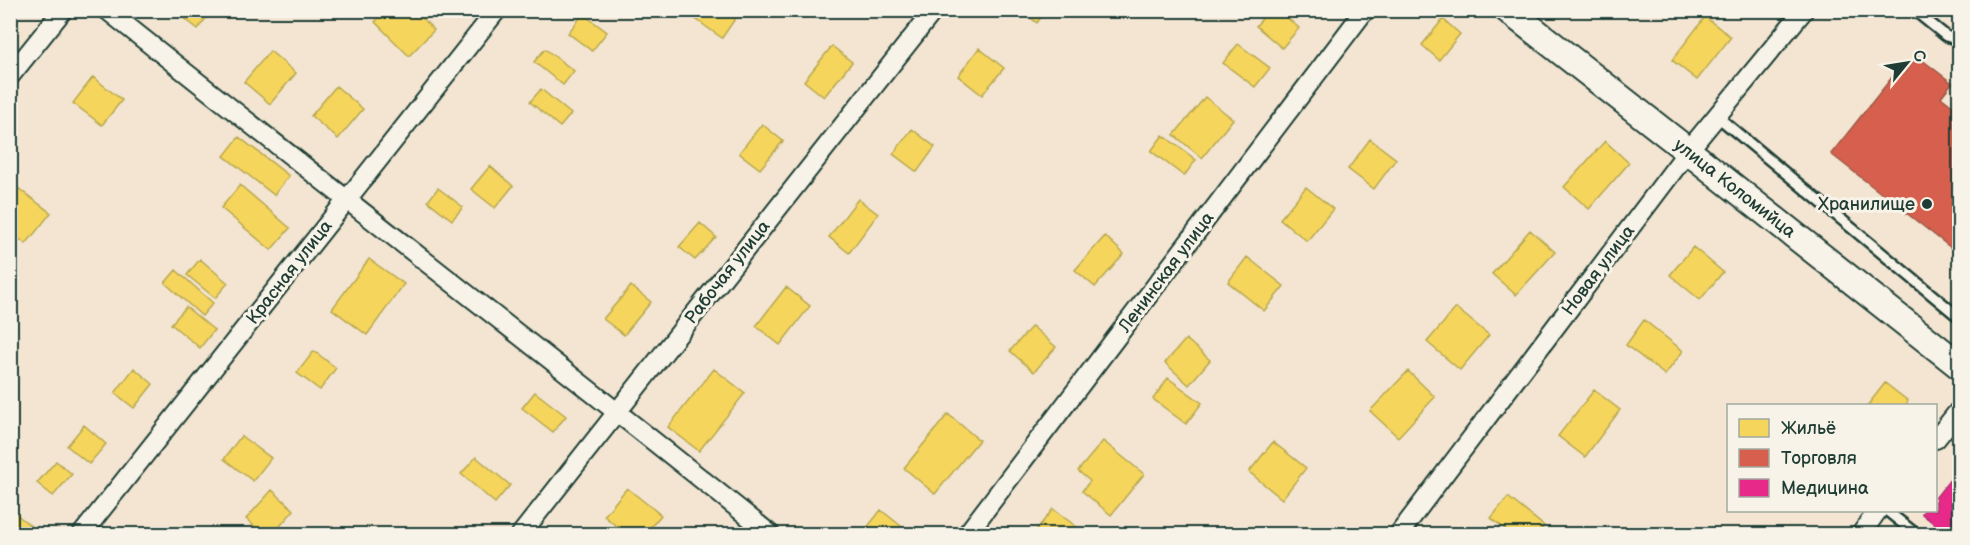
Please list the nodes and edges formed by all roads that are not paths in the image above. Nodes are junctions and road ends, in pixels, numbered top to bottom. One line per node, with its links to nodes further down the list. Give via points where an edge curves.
1 (63, 10): 10 (street)
2 (107, 10): 13 (street)
3 (496, 10): 13 (street, Красная улица)
4 (934, 10): 17 (street, Рабочая улица)
5 (1365, 10): 24 (street, Ленинская улица)
6 (1508, 10): 12 (main road, улица Коломийца)
7 (1804, 10): 11 (street, Новая улица)
8 (1914, 10): 9 (lane, via 1946,36)
9 (1959, 37)
10 (10, 76)
11 (1718, 117): 12 (street, Новая улица); 14 (lane)
12 (1688, 151): 15 (main road, улица Коломийца); 25 (street, Новая улица)
13 (345, 201): 17 (street); 21 (street, Красная улица)
14 (1959, 318)
15 (1959, 366)
16 (1959, 409): 18 (street)
17 (617, 412): 22 (street, Рабочая улица); 23 (street)
18 (1937, 436)
19 (1877, 512): 26 (street)
20 (1888, 512): 27 (lane)
21 (82, 534)
22 (521, 534)
23 (770, 534)
24 (968, 534)
25 (1399, 534)
26 (1861, 534)
27 (1916, 534)

